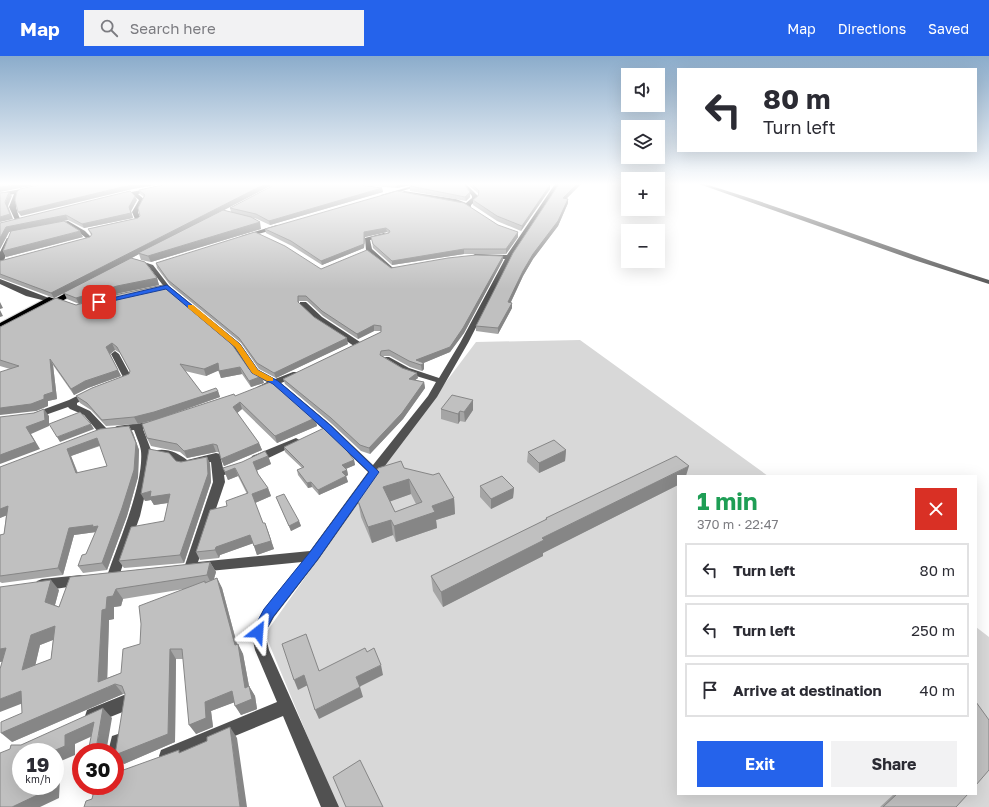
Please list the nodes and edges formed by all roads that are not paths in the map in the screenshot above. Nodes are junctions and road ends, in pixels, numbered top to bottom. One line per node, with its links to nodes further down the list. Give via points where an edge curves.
1 (17, 219): 2 (street, via 19,223)
2 (25, 219)
3 (138, 219): 7 (street)
4 (531, 219): 18 (street, via 520,234)
5 (808, 219): 24 (street)
6 (260, 223): 10 (street)
7 (120, 224)
8 (282, 226): 10 (street)
9 (47, 227): 14 (street, via 68,222 87,232 90,239)
10 (270, 229): 13 (street, via 260,235)
11 (11, 234): 21 (street)
12 (386, 234): 15 (street, via 367,239)
13 (239, 238)
14 (71, 244)
15 (369, 250): 16 (street); 22 (street, via 391,269)
16 (362, 252)
17 (465, 256): 18 (street)
18 (509, 257): 38 (street)
19 (133, 260): 39 (street, via 153,265 163,287 237,346 255,372)
20 (8, 261): 21 (street)
21 (0, 263)
22 (406, 266)
23 (0, 281): 25 (street)
24 (989, 282)
25 (8, 285): 28 (street); 29 (street)
26 (78, 286): 29 (main road)
27 (85, 286): 29 (main road)
28 (0, 288)
29 (53, 300): 31 (street); 32 (main road); 33 (main road)
30 (303, 304): 34 (street, via 319,319 361,343)
31 (69, 305)
32 (0, 326)
33 (0, 331)
34 (346, 350)
35 (115, 354): 40 (street, via 128,378)
36 (386, 359): 38 (street, via 406,370)
37 (306, 370): 39 (street)
38 (441, 381): 49 (street, via 432,397)
39 (276, 383): 42 (street); 46 (street)
40 (111, 384)
41 (99, 389): 43 (street)
42 (254, 390)
43 (72, 402): 44 (street, via 38,415); 47 (street, via 73,407 87,413 99,432)
44 (23, 417)
45 (166, 421): 47 (street)
46 (327, 427): 49 (street); 50 (street)
47 (138, 428): 48 (street)
48 (146, 450): 50 (street, via 176,456 186,464 216,457); 55 (street, via 144,477 134,516)
49 (374, 472): 51 (street)
50 (218, 474): 52 (street, via 219,482)
51 (314, 556): 52 (street); 57 (street, via 269,613 258,632 262,650)
52 (190, 568): 53 (street)
53 (174, 569)
54 (128, 574): 55 (street)
55 (113, 576): 56 (street)
56 (30, 587)
57 (287, 706): 60 (street); 61 (street)
58 (81, 721): 59 (street, via 124,702)
59 (118, 743)
60 (151, 762)
61 (330, 807)

